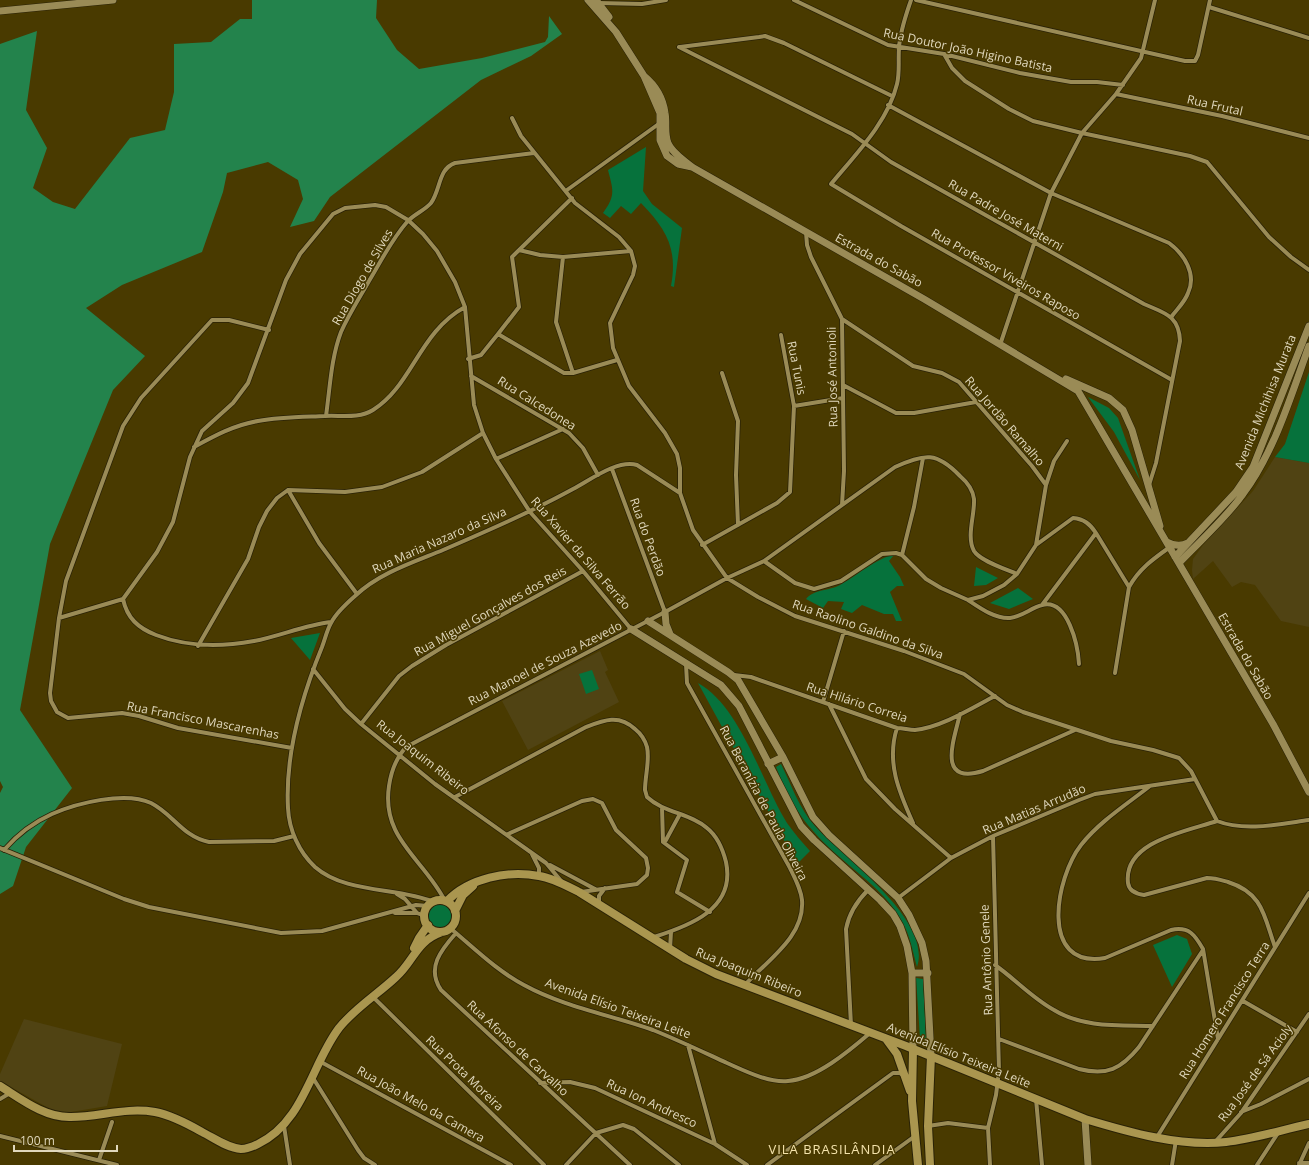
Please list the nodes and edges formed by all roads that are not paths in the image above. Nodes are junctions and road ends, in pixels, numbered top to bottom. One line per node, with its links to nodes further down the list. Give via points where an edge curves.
1 (112, 0): 12 (street)
2 (589, 0): 10 (street); 13 (street, Estrada do Sabão)
3 (666, 0): 10 (street, via 642,4)
4 (794, 0): 15 (street, Rua Doutor João Higino Batista, via 879,41)
5 (911, 0): 15 (street)
6 (916, 0): 7 (street)
7 (922, 0): 16 (street)
8 (1155, 0): 16 (street)
9 (1210, 0): 11 (street)
10 (599, 1): 13 (street, Estrada do Sabão)
11 (1209, 7): 14 (street); 16 (street, via 1195,60 1185,61)
12 (0, 11)
13 (616, 32): 18 (street, Estrada do Sabão)
14 (1309, 38)
15 (899, 47): 17 (street, Rua Doutor João Higino Batista); 21 (street, via 899,74)
16 (1144, 51): 19 (street, via 1142,58)
17 (944, 54): 19 (street, Rua Doutor João Higino Batista, via 1020,73 1071,82); 26 (street, via 952,68 965,81 1009,109 1039,123)
18 (644, 76): 23 (street, Estrada do Sabão, via 651,81 660,96); 25 (street, Estrada do Sabão, via 660,113)
19 (1123, 84): 20 (street)
20 (1116, 94): 26 (street); 27 (street, Rua Frutal, via 1222,116)
21 (892, 96): 22 (street); 28 (street, Rua Padre José Materni, via 765,36 679,47 852,134)
22 (888, 105): 28 (street); 32 (street)
23 (665, 116): 25 (street); 30 (street, Estrada do Sabão, via 668,143 674,152)
24 (512, 118): 29 (street)
25 (659, 124): 30 (street, Estrada do Sabão, via 660,140 667,156 678,164); 31 (street)
26 (1082, 133): 32 (street); 40 (street, via 1190,156 1207,162 1268,237)
27 (1309, 138)
28 (866, 144): 36 (street, Rua Padre José Materni, via 891,162); 41 (street, Rua Professor Viveiros Raposo, via 832,184)
29 (534, 153): 31 (street); 34 (street, Rua Diogo de Silves, via 449,165 442,174 430,204)
30 (692, 167): 35 (street, Estrada do Sabão)
31 (567, 190): 33 (street)
32 (1051, 193): 36 (street); 43 (street, via 1169,242 1180,252 1190,270 1190,286 1186,298)
33 (572, 198): 37 (street); 38 (street, via 578,206 625,242)
34 (408, 220): 42 (street, Rua Xavier da Silva Ferrão, via 424,234 437,251 455,282); 46 (street, Rua Xavier da Silva Ferrão, via 386,207 360,205 333,214 292,266); 62 (street, Rua Diogo de Silves, via 381,260 341,332)
35 (806, 232): 44 (street, Rua José Antonioli, via 811,257); 49 (street, Estrada do Sabão)
36 (1034, 242): 41 (street); 43 (street, Rua Padre José Materni, via 1144,304)
37 (518, 250): 39 (street); 47 (street, via 511,261 519,307)
38 (631, 251): 39 (street); 52 (street, Rua Raolino Galdino da Silva, via 634,260 633,276 610,323)
39 (563, 257): 53 (street, via 556,322)
40 (1309, 270)
41 (1017, 291): 49 (street); 57 (street, Rua Professor Viveiros Raposo)
42 (465, 307): 51 (street, Rua Xavier da Silva Ferrão); 62 (street, via 452,314 434,331 400,382 372,411 356,416)
43 (1172, 316): 57 (street, via 1177,325 1180,341)
44 (842, 319): 58 (street, Rua José Antonioli); 60 (street, Rua Jordão Ramalho, via 913,366 942,373 959,382)
45 (1309, 326): 81 (street, Avenida Michihisa Murata, via 1253,467 1236,492)
46 (269, 330): 66 (street, Rua Xavier da Silva Ferrão, via 248,383 233,403 202,431); 97 (street, via 229,320 212,320 141,398 120,433 66,581)
47 (498, 334): 51 (street, via 481,356); 53 (street, via 561,372)
48 (781, 335): 61 (street, Rua Tunis)
49 (1000, 345): 56 (street, Estrada do Sabão)
50 (1309, 346): 87 (street, Avenida Michihisa Murata, via 1284,412 1255,476 1243,495)
51 (468, 359): 55 (street, Rua Xavier da Silva Ferrão)
52 (617, 360): 53 (street); 75 (street, Rua Raolino Galdino da Silva, via 629,386 665,433 677,454)
53 (573, 373)
54 (722, 373): 78 (street, via 738,421)
55 (471, 376): 63 (street, Rua Calcedonea); 64 (street, Rua Xavier da Silva Ferrão, via 474,405)
56 (1054, 376): 72 (street, Estrada do Sabão, via 1098,393 1116,402 1123,410 1132,430); 73 (street, Estrada do Sabão, via 1078,391)
57 (1172, 380): 72 (street)
58 (843, 385): 59 (street, Rua José Antonioli); 60 (street, via 896,413 914,414)
59 (844, 398): 61 (street); 76 (street, Rua José Antonioli)
60 (976, 402): 71 (street, Rua Jordão Ramalho)
61 (794, 406): 78 (street, Rua Tunis, via 789,493 777,503)
62 (326, 416): 66 (street, via 257,421 225,431)
63 (563, 429): 67 (street); 70 (street, Rua Calcedonea, via 576,439)
64 (483, 433): 67 (street, Rua Xavier da Silva Ferrão); 74 (street, via 422,472 382,487 345,492)
65 (1067, 441): 71 (street, via 1054,461)
66 (193, 448): 93 (street, Rua Xavier da Silva Ferrão, via 173,522 157,552)
67 (496, 458): 77 (street, Rua Xavier da Silva Ferrão)
68 (923, 458): 76 (street, Rua Manoel de Souza Azevedo, via 895,467); 85 (street); 89 (street, via 935,457 942,460 969,486 974,501 971,538 976,554)
69 (612, 468): 70 (street, Rua Maria Nazaro da Silva); 75 (street, Rua Maria Nazaro da Silva, via 627,463 637,465); 96 (street, Rua do Perdão)
70 (598, 475): 77 (street, Rua Maria Nazaro da Silva)
71 (1046, 485): 84 (street)
72 (1149, 486): 73 (street, via 1148,491 1142,494); 79 (street, Estrada do Sabão)
73 (1134, 488): 79 (street, Estrada do Sabão)
74 (288, 490): 92 (street, via 319,543); 103 (street, via 277,498 267,511 248,559)
75 (680, 493): 83 (street, Rua Raolino Galdino da Silva, via 693,530)
76 (842, 505): 86 (street, Rua Manoel de Souza Azevedo)
77 (530, 512): 88 (street, Rua Xavier da Silva Ferrão); 92 (street, Rua Maria Nazaro da Silva, via 389,573)
78 (738, 525): 83 (street)
79 (1162, 532): 82 (street, Estrada do Sabão)
80 (1096, 533): 84 (street, via 1086,522 1073,518); 91 (street); 95 (street)
81 (1190, 542): 82 (street, via 1182,546); 87 (street, Avenida Michihisa Murata)
82 (1168, 544): 87 (street, Estrada do Sabão); 91 (street, via 1147,562)
83 (702, 545): 90 (street, Rua Raolino Galdino da Silva)
84 (1036, 545): 89 (street)
85 (902, 555): 86 (street, via 887,553 841,581 814,589 795,583); 94 (street, via 926,579)
86 (764, 560): 90 (street, Rua Manoel de Souza Azevedo)
87 (1177, 560): 122 (street, Estrada do Sabão, via 1273,724)
88 (583, 571): 100 (street, Rua Xavier da Silva Ferrão); 113 (street, Rua Miguel Gonçalves dos Reis, via 412,666 399,676)
89 (1017, 574): 94 (street, via 993,591)
90 (727, 578): 96 (street, Rua Manoel de Souza Azevedo); 101 (street, Rua Raolino Galdino da Silva, via 794,616)
91 (1129, 587): 107 (street)
92 (357, 594): 99 (street, Rua Maria Nazaro da Silva)
93 (123, 599): 97 (street); 103 (street, via 129,616 136,625 167,639)
94 (968, 600): 95 (street, via 984,611 1004,618 1011,618)
95 (1042, 605): 105 (street, via 1054,607 1064,615 1072,630)
96 (665, 612): 98 (street, Rua Manoel de Souza Azevedo); 102 (street)
97 (59, 618): 116 (street, Rua Francisco Mascarenhas, via 50,692 53,706 62,716 68,718 113,713 134,715 178,728)
98 (648, 621): 100 (street, Rua Manoel de Souza Azevedo); 102 (street)
99 (331, 622): 103 (street, via 254,641); 106 (street, Rua Maria Nazaro da Silva)
100 (631, 629): 104 (street); 117 (street, Rua Manoel de Souza Azevedo, via 413,742)
101 (844, 631): 109 (street, Rua Raolino Galdino da Silva, via 964,674); 110 (street)
102 (670, 634): 108 (street)
103 (198, 646)
104 (686, 664): 119 (street, via 721,685 739,706); 167 (street, Rua Beranízia de Paula Oliveira, via 687,683 790,868 802,901 798,925 792,934)
105 (1079, 664)
106 (313, 669): 113 (street, Rua Joaquim Ribeiro, via 345,709); 116 (street, Rua Maria Nazaro da Silva)
107 (1115, 672)
108 (733, 675): 110 (street, Rua Hilário Correia, via 751,677); 118 (street)
109 (995, 696): 112 (street, Rua Hilário Correia); 115 (street, Rua Raolino Galdino da Silva, via 1023,712)
110 (823, 702): 111 (street, Rua Hilário Correia)
111 (829, 704): 114 (street, Rua Hilário Correia); 128 (street, via 866,779)
112 (960, 714): 114 (street, Rua Hilário Correia, via 926,728); 115 (street, via 951,757 956,770 965,774 990,769)
113 (361, 724): 117 (street, Rua Joaquim Ribeiro)
114 (897, 728): 128 (street, via 892,745 893,765 898,787)
115 (1075, 729): 120 (street, Rua Raolino Galdino da Silva, via 1179,758 1187,765)
116 (292, 748): 130 (street, Rua Maria Nazaro da Silva, via 288,809)
117 (399, 755): 123 (street, Rua Joaquim Ribeiro); 147 (street, Rua Manoel de Souza Azevedo, via 390,777 388,795 392,826)
118 (783, 757): 119 (street); 146 (street, via 813,817)
119 (768, 764): 142 (street, via 801,826)
120 (1195, 779): 121 (street, Rua Matias Arrudão); 127 (street, Rua Raolino Galdino da Silva)
121 (1150, 786): 131 (street, Rua Matias Arrudão, via 1095,794); 162 (street, via 1091,834 1073,857 1060,897 1058,918 1061,936 1071,951 1087,959 1105,958 1180,928 1190,932)
122 (1309, 792)
123 (455, 797): 124 (street, via 586,727 603,720 616,719 630,724 640,733 647,745 646,794 652,802); 129 (street, Rua Joaquim Ribeiro)
124 (662, 807): 125 (street); 132 (street)
125 (680, 814): 132 (street); 152 (street, via 707,828 717,840 724,855 727,870 725,888)
126 (1309, 820): 127 (street, via 1251,826)
127 (1217, 821): 160 (street, via 1166,837 1143,850 1130,866 1129,886 1135,893 1144,895 1207,878 1217,878 1238,885 1248,890 1258,903)
128 (914, 826): 135 (street)
129 (508, 834): 134 (street, Rua Joaquim Ribeiro); 140 (street, via 582,801 598,800 603,804 619,834 638,850 648,863 647,875 637,884)
130 (294, 836): 133 (street, via 274,841 199,840 188,834 159,808 141,799 128,798 104,800 52,814 18,835); 144 (street, Rua Maria Nazaro da Silva, via 306,857 326,874 356,885)
131 (993, 836): 135 (street, Rua Matias Arrudão); 164 (street, Rua Antônio Genele)
132 (663, 842): 152 (street, via 687,860 676,892)
133 (2, 849): 153 (street, via 149,907 266,931 322,931)
134 (530, 852): 136 (street, Rua Joaquim Ribeiro); 137 (street, Rua Joaquim Ribeiro, via 539,868)
135 (951, 858): 146 (street, Rua Matias Arrudão)
136 (546, 862): 139 (street, Rua Joaquim Ribeiro); 141 (street)
137 (540, 876): 138 (main road, via 506,875); 139 (main road, Rua Joaquim Ribeiro)
138 (476, 883): 147 (main road, via 459,890); 151 (main road, via 463,895)
139 (563, 884): 143 (main road, Rua Joaquim Ribeiro)
140 (605, 888): 141 (street); 149 (street, via 598,896)
141 (596, 889): 143 (street)
142 (868, 890): 165 (street, via 893,914 900,926); 171 (street, via 854,906 846,929)
143 (579, 892): 149 (main road, Rua Joaquim Ribeiro)
144 (397, 893): 148 (street, Rua Maria Nazaro da Silva, via 413,894); 150 (street)
145 (1309, 894): 160 (street, Rua Homero Francisco Terra)
146 (898, 898): 166 (street, via 922,943)
147 (446, 901): 148 (main road); 151 (main road)
148 (431, 904): 150 (street); 154 (main road)
149 (599, 904): 159 (main road, Rua Joaquim Ribeiro)
150 (411, 907): 153 (street); 154 (street)
151 (455, 911): 156 (main road)
152 (710, 912): 158 (street, via 692,924)
153 (393, 913): 154 (street)
154 (421, 914): 155 (main road)
155 (428, 925): 157 (main road); 163 (main road)
156 (453, 930): 157 (main road); 178 (street, Avenida Elísio Teixeira Leite, via 500,969 524,985 548,996); 185 (street, Rua Afonso de Carvalho, via 437,961 434,972 436,982 441,990)
157 (442, 932): 163 (main road, via 426,939)
158 (671, 932): 159 (street); 161 (street)
159 (651, 938): 161 (main road, Rua Joaquim Ribeiro)
160 (1275, 947): 169 (street, Rua Homero Francisco Terra)
161 (670, 949): 167 (main road, Rua Joaquim Ribeiro, via 710,971)
162 (1203, 949): 172 (street); 177 (street)
163 (411, 956): 168 (main road, via 397,976)
164 (995, 965): 172 (street, via 1049,1007 1073,1019 1088,1023); 176 (street, Rua Antônio Genele)
165 (912, 973): 166 (street); 179 (street)
166 (928, 973): 180 (street)
167 (744, 985): 171 (main road, Rua Joaquim Ribeiro)
168 (372, 996): 181 (main road, via 340,1026); 215 (street, Rua Prota Moreira)
169 (1243, 1001): 173 (street); 177 (street, Rua Homero Francisco Terra)
170 (1309, 1014): 173 (street, Rua José de Sá Acioly)
171 (851, 1025): 174 (main road, Rua Joaquim Ribeiro)
172 (1153, 1026): 176 (street, via 1131,1057 1120,1066 1103,1072 1079,1069)
173 (1297, 1032): 192 (street, Rua José de Sá Acioly)
174 (870, 1034): 175 (main road, Avenida Elísio Teixeira Leite); 178 (street, Avenida Elísio Teixeira Leite, via 819,1071 787,1082 774,1081 738,1068)
175 (885, 1038): 179 (main road, Avenida Elísio Teixeira Leite); 183 (main road, via 897,1054)
176 (999, 1039): 186 (street, Rua Antônio Genele)
177 (1218, 1039): 203 (street, Rua Homero Francisco Terra)
178 (688, 1045): 207 (street)
179 (913, 1049): 180 (main road, Avenida Elísio Teixeira Leite); 191 (main road)
180 (931, 1056): 186 (main road, Avenida Elísio Teixeira Leite); 197 (main road)
181 (321, 1062): 182 (main road); 214 (street, Rua João Melo da Camera)
182 (313, 1078): 196 (main road); 213 (street, via 358,1150 364,1158)
183 (906, 1078): 191 (main road); 220 (street, via 900,1073 893,1073)
184 (1309, 1079): 192 (street)
185 (540, 1083): 200 (street, Rua Afonso de Carvalho); 207 (street, Rua Ion Andresco, via 570,1082 595,1088)
186 (998, 1084): 190 (main road, Avenida Elísio Teixeira Leite); 198 (street, Rua Antônio Genele)
187 (0, 1086): 188 (main road)
188 (11, 1093): 189 (street); 196 (main road, via 41,1110 70,1118 115,1111 156,1112 174,1118 228,1146 240,1149 250,1148 264,1141)
189 (0, 1099)
190 (1036, 1099): 193 (main road, Avenida Elísio Teixeira Leite); 225 (street)
191 (912, 1101): 202 (main road)
192 (1241, 1113): 205 (street, Rua José de Sá Acioly)
193 (1085, 1119): 203 (main road, Avenida Elísio Teixeira Leite); 226 (street)
194 (112, 1122): 208 (street)
195 (1309, 1124): 199 (main road, Avenida Elísio Teixeira Leite)
196 (284, 1126): 212 (street)
197 (928, 1126): 198 (street, via 948,1123); 223 (main road)
198 (988, 1128): 224 (street, Rua Antônio Genele)
199 (1278, 1132): 205 (main road, Avenida Elísio Teixeira Leite); 228 (street)
200 (596, 1133): 216 (street); 217 (street, Rua Afonso de Carvalho); 218 (street, via 618,1126 629,1127)
201 (0, 1136): 208 (street)
202 (915, 1136): 221 (street); 222 (main road)
203 (1157, 1137): 204 (main road, Avenida Elísio Teixeira Leite)
204 (1176, 1140): 205 (main road, Avenida Elísio Teixeira Leite); 227 (street)
205 (1215, 1142)
206 (1309, 1143): 210 (street)
207 (715, 1144): 219 (street, Rua Ion Andresco)
208 (99, 1160): 211 (street)
209 (1309, 1163): 210 (street)
210 (1299, 1164)
211 (117, 1165)
212 (290, 1165)
213 (375, 1165)
214 (511, 1165)
215 (544, 1165)
216 (566, 1165)
217 (630, 1165)
218 (679, 1165)
219 (747, 1165)
220 (767, 1165)
221 (874, 1165)
222 (918, 1165)
223 (930, 1165)
224 (990, 1165)
225 (1042, 1165)
226 (1088, 1165)
227 (1172, 1165)
228 (1257, 1165)

